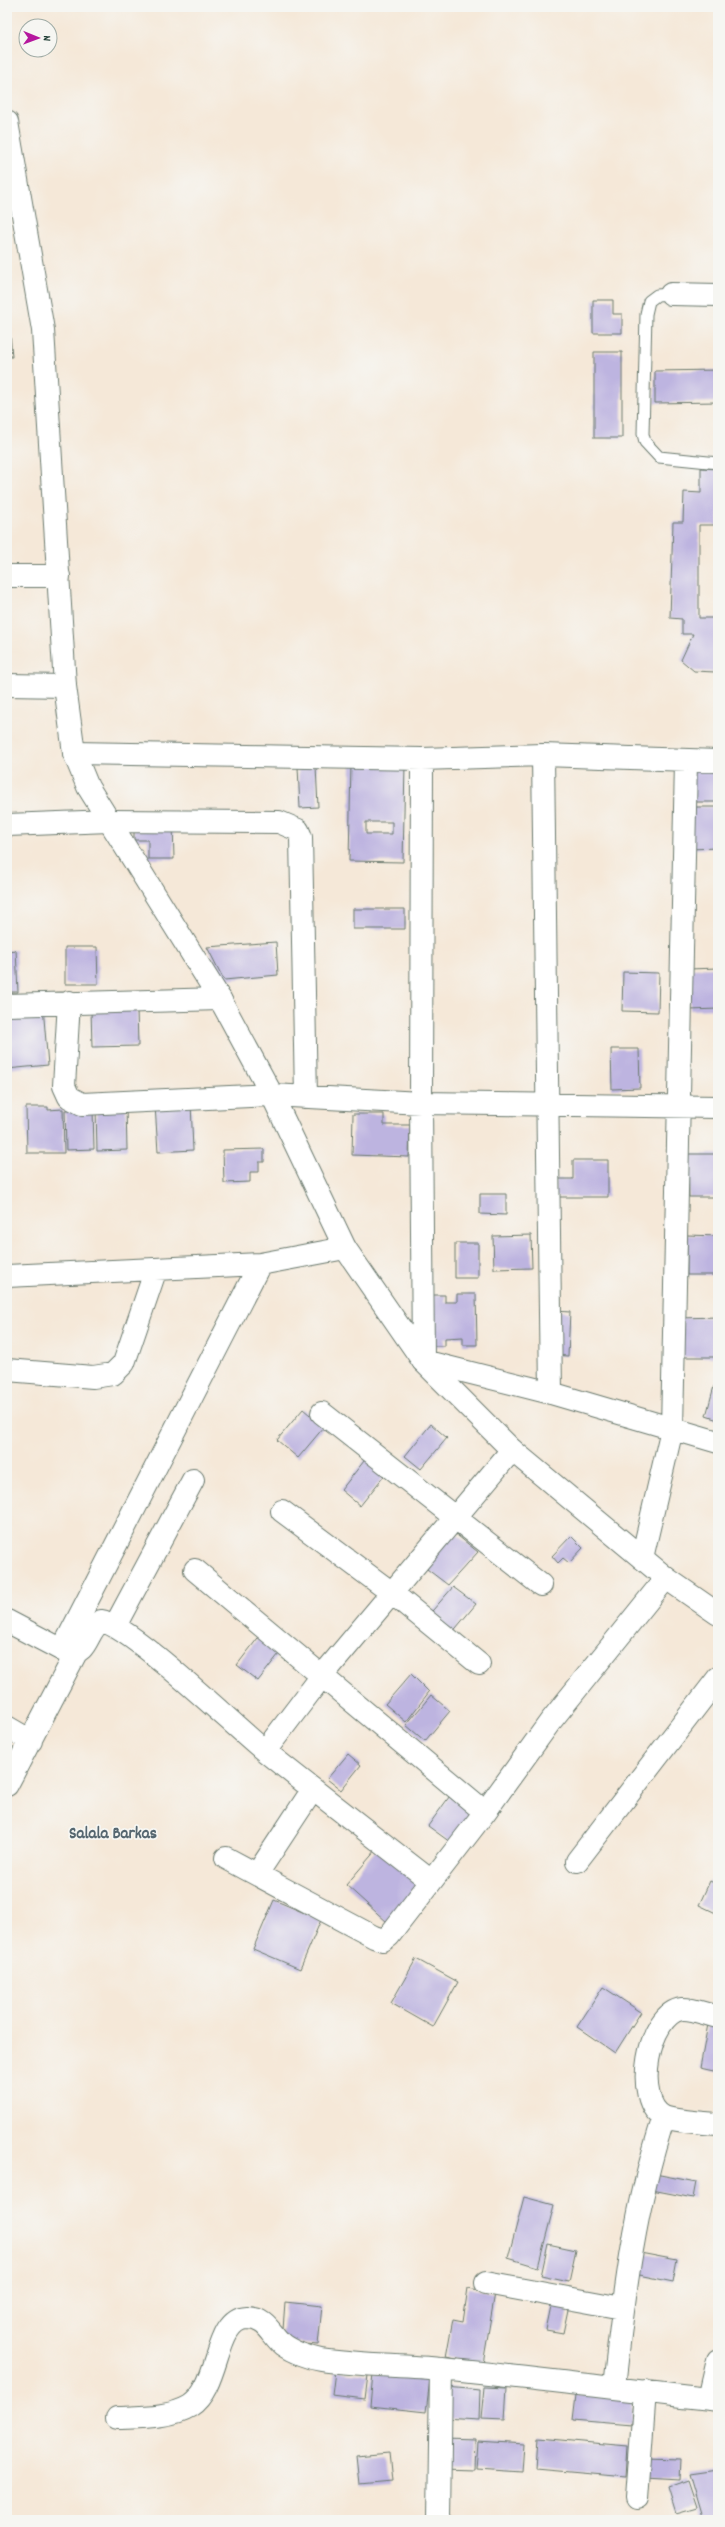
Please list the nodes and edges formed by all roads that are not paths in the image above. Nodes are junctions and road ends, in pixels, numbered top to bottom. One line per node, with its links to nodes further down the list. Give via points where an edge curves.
1 (8, 129): 6 (street, via 43,330)
2 (671, 294): 3 (street); 4 (lane, via 656,295 649,300 646,314 643,434 645,442 659,456)
3 (718, 296)
4 (718, 463)
5 (7, 576): 6 (street)
6 (59, 576): 8 (street)
7 (7, 685): 8 (street)
8 (65, 686): 9 (street)
9 (74, 753): 11 (street); 14 (street, via 88,787)
10 (543, 755): 11 (street); 12 (street); 22 (street)
11 (422, 759): 21 (street)
12 (686, 761): 13 (street); 23 (street)
13 (718, 761)
14 (109, 821): 15 (street); 16 (street); 20 (street, via 279,822 298,830 301,837)
15 (7, 824)
16 (220, 1000): 17 (street); 19 (street)
17 (69, 1002): 18 (street); 19 (street, via 64,1086 74,1101 82,1104)
18 (7, 1005)
19 (272, 1095): 20 (street); 25 (street)
20 (306, 1097): 21 (street)
21 (421, 1103): 22 (street); 29 (street)
22 (549, 1105): 23 (street); 31 (street)
23 (680, 1107): 24 (street); 33 (street)
24 (718, 1107)
25 (345, 1248): 26 (street); 29 (street)
26 (260, 1264): 27 (street); 47 (street)
27 (156, 1269): 28 (street); 30 (street, via 124,1363 113,1374 94,1378)
28 (7, 1276)
29 (423, 1361): 31 (street); 35 (street)
30 (7, 1370)
31 (551, 1393): 33 (street)
32 (322, 1413): 38 (street)
33 (672, 1429): 34 (street); 39 (street)
34 (718, 1442)
35 (512, 1450): 38 (street); 39 (street)
36 (193, 1480): 46 (street)
37 (282, 1512): 43 (street)
38 (453, 1518): 42 (street); 43 (street)
39 (642, 1558): 41 (street)
40 (195, 1570): 49 (street)
41 (666, 1578): 44 (street); 56 (street, via 550,1722)
42 (541, 1585)
43 (392, 1592): 48 (street); 49 (street)
44 (718, 1614)
45 (7, 1621): 47 (street)
46 (115, 1626): 47 (street, via 101,1621 95,1625 82,1650); 53 (street, via 148,1650)
47 (69, 1652): 52 (street)
48 (480, 1664)
49 (322, 1676): 53 (street); 56 (street)
50 (718, 1678): 58 (street)
51 (7, 1727): 52 (street)
52 (31, 1741): 54 (street)
53 (265, 1751): 55 (street)
54 (7, 1785)
55 (314, 1789): 59 (street); 60 (street)
56 (485, 1812): 60 (street)
57 (226, 1858): 59 (street)
58 (577, 1861)
59 (257, 1874): 60 (street, via 383,1940 389,1936)
60 (431, 1881)
61 (718, 2017): 62 (street, via 682,2009 666,2016 656,2030 647,2087 648,2098)
62 (664, 2117): 63 (street); 65 (street, via 647,2167)
63 (718, 2124)
64 (486, 2283): 65 (street)
65 (622, 2308): 68 (street)
66 (718, 2360): 70 (street)
67 (441, 2369): 68 (street); 71 (street, via 320,2359 291,2350 282,2344 268,2326 248,2318 230,2324 207,2388 189,2407 172,2412); 73 (street)
68 (614, 2387): 69 (street)
69 (645, 2391): 70 (street); 72 (street)
70 (714, 2399)
71 (117, 2418)
72 (637, 2498)
73 (439, 2520)

